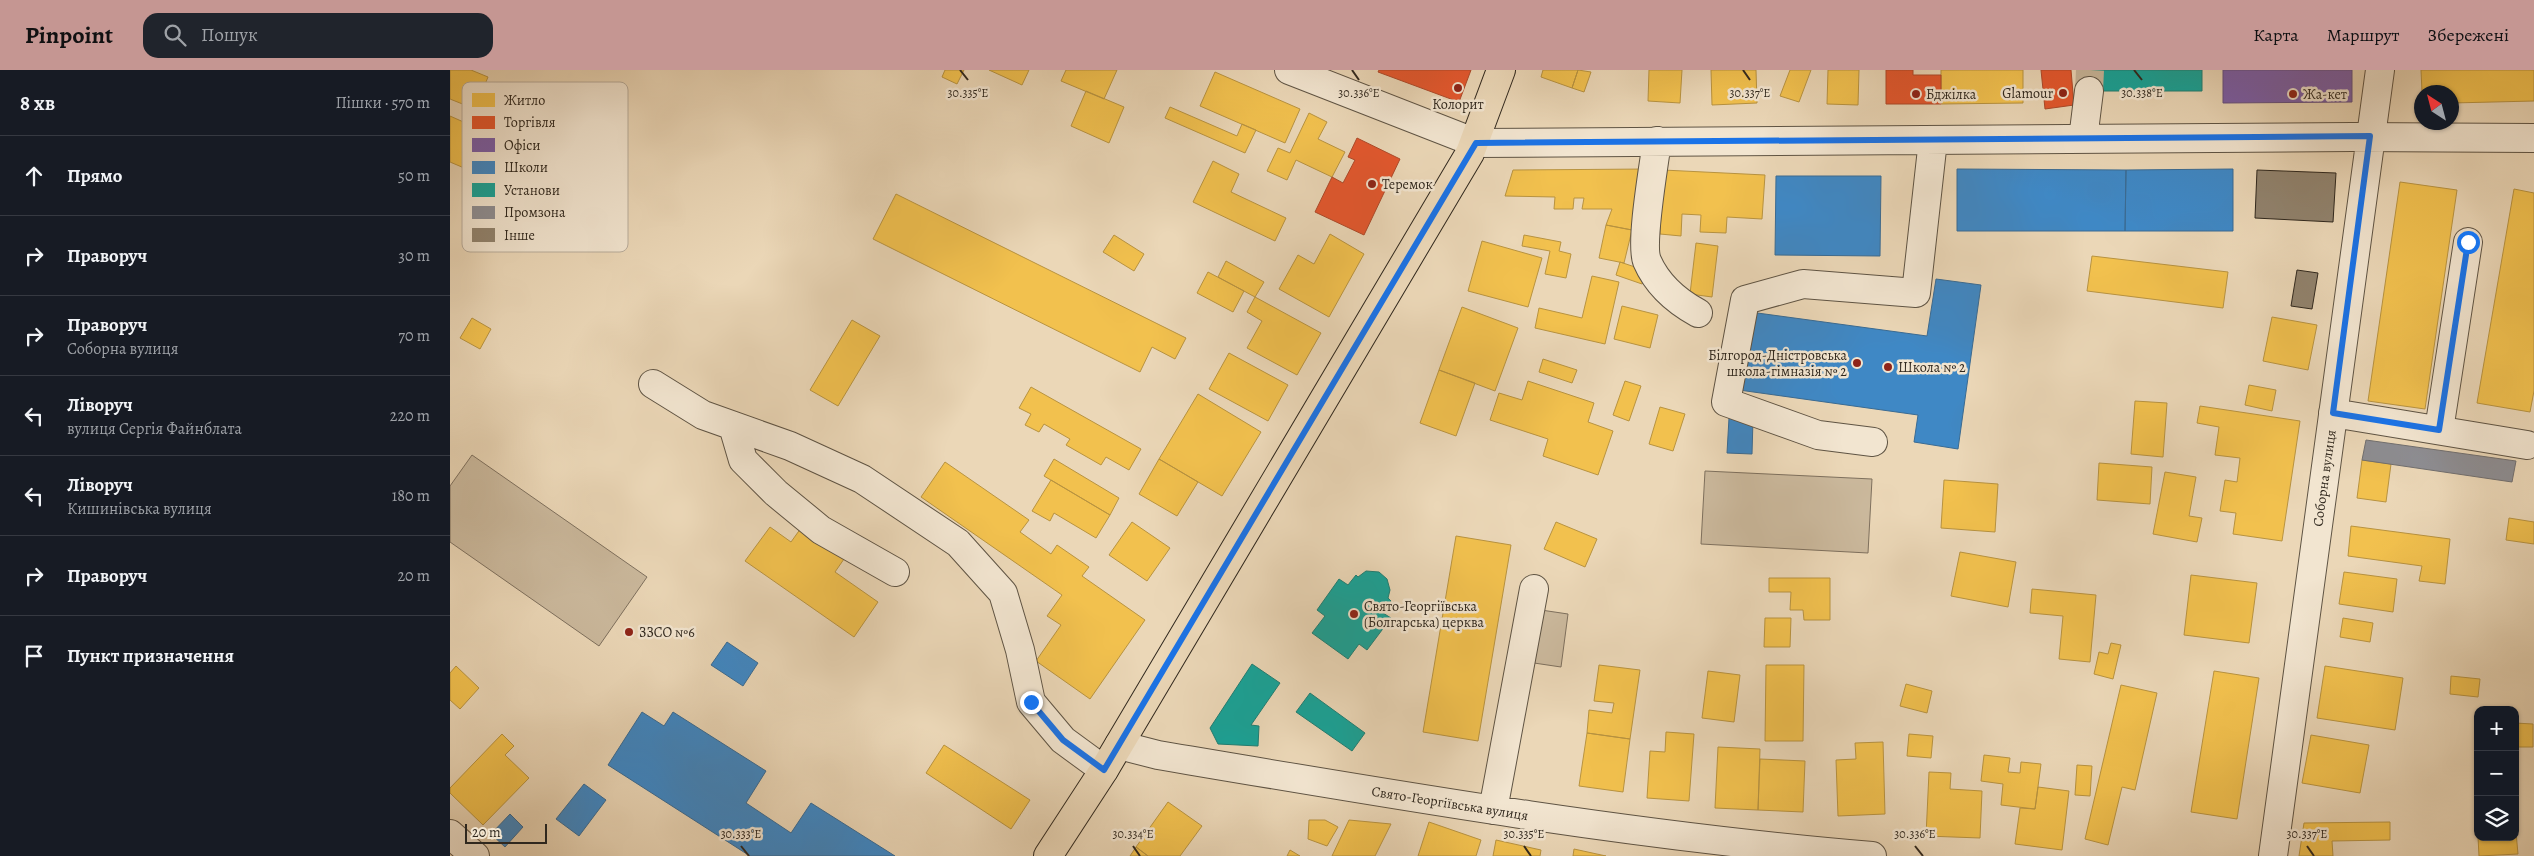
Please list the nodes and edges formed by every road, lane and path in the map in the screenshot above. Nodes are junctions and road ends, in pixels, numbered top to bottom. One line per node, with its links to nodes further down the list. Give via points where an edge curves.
1 (1289, 70): 10 (street)
2 (1501, 70): 10 (main road)
3 (2380, 70): 5 (street, Соборна вулиця)
4 (2090, 91): 6 (street)
5 (2370, 136): 6 (street); 7 (street); 14 (street, Соборна вулиця)
6 (2084, 138): 8 (street)
7 (2534, 138)
8 (1933, 140): 9 (street); 17 (street, via 1916,293 1803,284 1745,300 1726,402 1818,435)
9 (1657, 141): 10 (street); 12 (street, via 1646,225 1646,259 1677,301)
10 (1476, 143): 21 (main road)
11 (2468, 242): 16 (street)
12 (1698, 313)
13 (653, 384): 15 (street, via 703,414)
14 (2333, 413): 16 (street); 29 (street, Соборна вулиця)
15 (733, 426): 19 (street, via 743,460 776,493 821,530); 22 (street, via 790,446 862,479 958,543 1003,592 1031,702 1063,740)
16 (2439, 430): 18 (street)
17 (1873, 442)
18 (2527, 445)
19 (895, 572)
20 (1534, 589): 23 (street)
21 (1119, 745): 22 (main road); 23 (street, Свято-Георгіївська вулиця, via 1158,755)
22 (1104, 770): 27 (main road)
23 (1493, 810): 25 (street, Свято-Георгіївська вулиця)
24 (450, 834): 26 (street)
25 (1776, 852): 28 (street, Свято-Георгіївська вулиця)
26 (476, 856)
27 (1048, 856)
28 (1872, 856)
29 (2273, 856)

